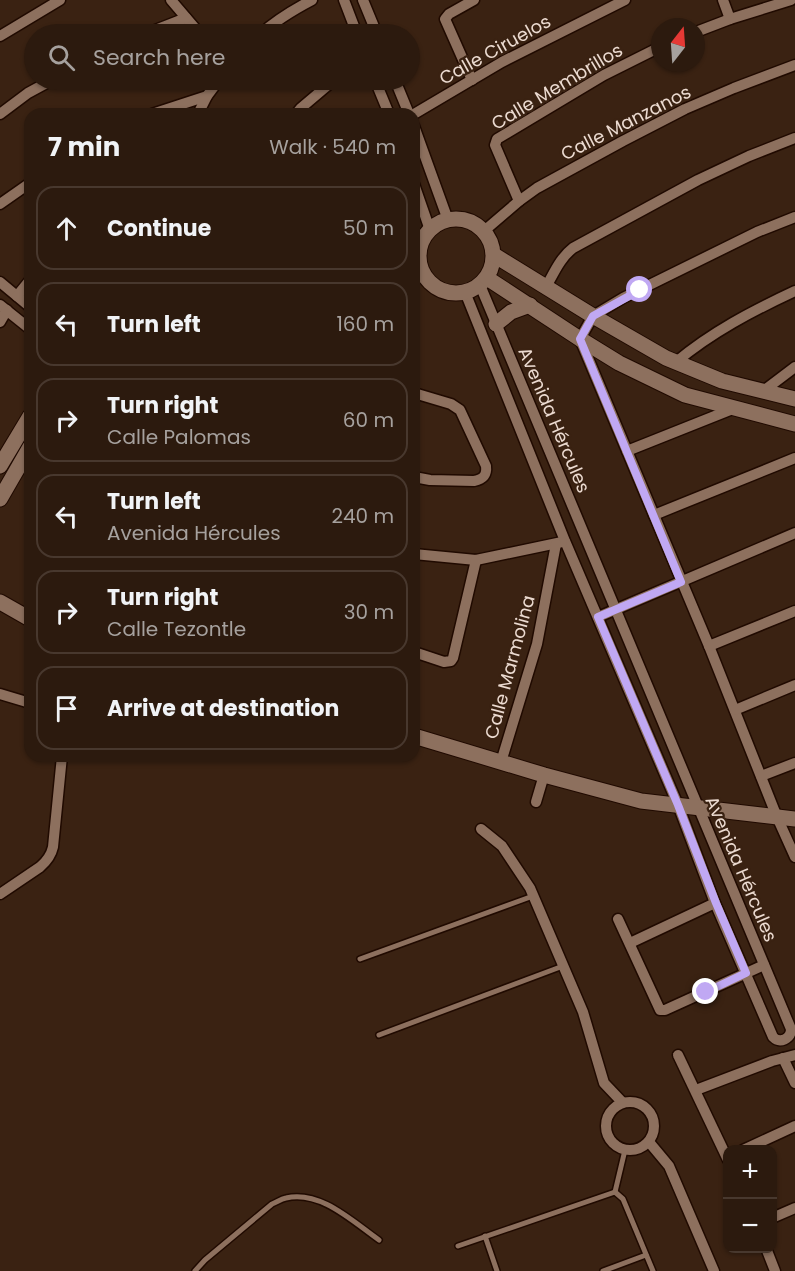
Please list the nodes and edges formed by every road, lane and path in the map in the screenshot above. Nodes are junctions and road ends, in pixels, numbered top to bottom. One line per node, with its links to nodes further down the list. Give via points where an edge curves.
1 (60, 0): 18 (street)
2 (171, 0): 10 (street)
3 (312, 0): 14 (street)
4 (344, 0): 15 (street)
5 (363, 0): 16 (street)
6 (474, 0): 21 (street, via 445,19)
7 (625, 0): 21 (street, Calle Ciruelos)
8 (723, 0): 11 (street)
9 (791, 0): 11 (street)
10 (186, 18): 12 (street); 13 (street)
11 (730, 19): 17 (street)
12 (171, 24)
13 (191, 24)
14 (272, 24)
15 (353, 24)
16 (373, 24)
17 (705, 29)
18 (0, 36)
19 (651, 52): 38 (street, Calle Membrillos, via 498,138 495,145)
20 (795, 65): 38 (street, Calle Manzanos, via 685,109)
21 (472, 80): 33 (street, Calle Ciruelos)
22 (34, 90): 34 (street)
23 (212, 90): 27 (street)
24 (322, 90): 30 (street)
25 (379, 90): 31 (street)
26 (399, 90): 32 (street)
27 (207, 96): 28 (street); 29 (street)
28 (170, 108)
29 (201, 108)
30 (301, 108)
31 (387, 108)
32 (407, 108)
33 (420, 110)
34 (0, 114)
35 (795, 138): 48 (street, via 698,180 573,248)
36 (420, 143): 41 (street)
37 (24, 187): 39 (street)
38 (519, 201): 42 (street, Calle Manzanos)
39 (0, 204)
40 (795, 217): 55 (street, via 690,264)
41 (448, 220): 42 (street, via 468,220); 43 (street)
42 (484, 231): 44 (street)
43 (420, 245): 50 (street, via 423,273 434,286 449,293)
44 (494, 255): 45 (street, via 491,270); 48 (street)
45 (483, 281): 50 (street); 53 (street); 58 (street, Avenida Hércules)
46 (0, 282): 51 (street)
47 (24, 287): 51 (street)
48 (546, 287): 55 (street)
49 (795, 291): 60 (street, via 718,331)
50 (465, 292): 76 (street, Avenida Hércules)
51 (17, 296): 52 (street)
52 (24, 302)
53 (530, 306): 58 (street, via 510,312); 59 (street)
54 (3, 307): 56 (street); 57 (street)
55 (593, 316): 59 (street); 60 (street)
56 (0, 322)
57 (24, 324)
58 (496, 324): 81 (street, Avenida Hércules)
59 (580, 339): 65 (street, via 684,395); 68 (street)
60 (676, 362): 62 (street)
61 (795, 367): 62 (street)
62 (762, 392): 64 (street)
63 (420, 395): 72 (street, via 460,410 486,471 485,476 474,481)
64 (795, 399)
65 (735, 408): 66 (street); 68 (street)
66 (795, 424)
67 (24, 426): 71 (street)
68 (627, 451): 74 (street)
69 (24, 457): 73 (street)
70 (795, 458): 74 (street)
71 (0, 466)
72 (420, 478)
73 (0, 499)
74 (654, 515): 79 (street)
75 (795, 533): 79 (street)
76 (560, 543): 78 (street); 84 (street, Avenida Hércules); 93 (street, Calle Marmolina, via 537,644)
77 (420, 555): 78 (street)
78 (476, 560): 86 (street, via 452,661)
79 (681, 582): 81 (street); 85 (street)
80 (0, 602): 83 (street)
81 (615, 609): 84 (street); 99 (street, Avenida Hércules)
82 (795, 611): 85 (street)
83 (24, 616)
84 (598, 617): 98 (street, Avenida Hércules)
85 (709, 646): 90 (street)
86 (420, 654)
87 (795, 685): 90 (street)
88 (0, 694): 89 (street)
89 (24, 701)
90 (735, 710): 96 (street)
91 (420, 738): 93 (street)
92 (61, 762): 104 (street, via 51,856)
93 (501, 762): 95 (street)
94 (795, 763): 96 (street)
95 (544, 775): 97 (street); 98 (street, via 641,801)
96 (761, 776): 100 (street)
97 (536, 802)
98 (678, 805): 99 (street); 106 (street, Avenida Hércules)
99 (698, 808): 100 (street); 110 (street, Avenida Hércules)
100 (777, 817): 101 (street); 103 (street)
101 (795, 819)
102 (481, 829): 105 (street, via 502,846)
103 (795, 857)
104 (0, 894)
105 (533, 896): 109 (lane); 111 (street)
106 (716, 903): 108 (street); 112 (street, Avenida Hércules)
107 (618, 919): 108 (street)
108 (630, 943): 112 (street, via 660,1010)
109 (360, 959)
110 (764, 965): 112 (street); 112 (street, Avenida Hércules, via 791,1029 786,1039 773,1036)
111 (563, 966): 113 (lane); 119 (street, via 583,1012 604,1083)
112 (746, 973)
113 (379, 1035)
114 (678, 1055): 118 (street)
115 (795, 1055): 116 (street)
116 (783, 1058): 117 (street); 118 (street)
117 (795, 1083)
118 (696, 1090): 123 (street)
119 (622, 1102): 121 (street, via 637,1102 651,1111 655,1127); 124 (street, via 610,1111 606,1125 611,1141)
120 (795, 1126): 122 (street)
121 (649, 1142): 124 (street, via 642,1148); 137 (street, via 669,1166)
122 (752, 1145)
123 (723, 1149)
124 (625, 1150): 125 (lane)
125 (615, 1192): 128 (lane); 132 (lane)
126 (795, 1208): 127 (street)
127 (777, 1216)
128 (485, 1236): 130 (lane); 134 (lane)
129 (379, 1240): 133 (lane, via 330,1206 314,1199 285,1198 272,1204)
130 (458, 1246)
131 (768, 1253): 138 (street)
132 (646, 1255): 135 (lane); 136 (lane)
133 (195, 1271)
134 (497, 1271)
135 (603, 1271)
136 (653, 1271)
137 (714, 1271)
138 (775, 1271)

